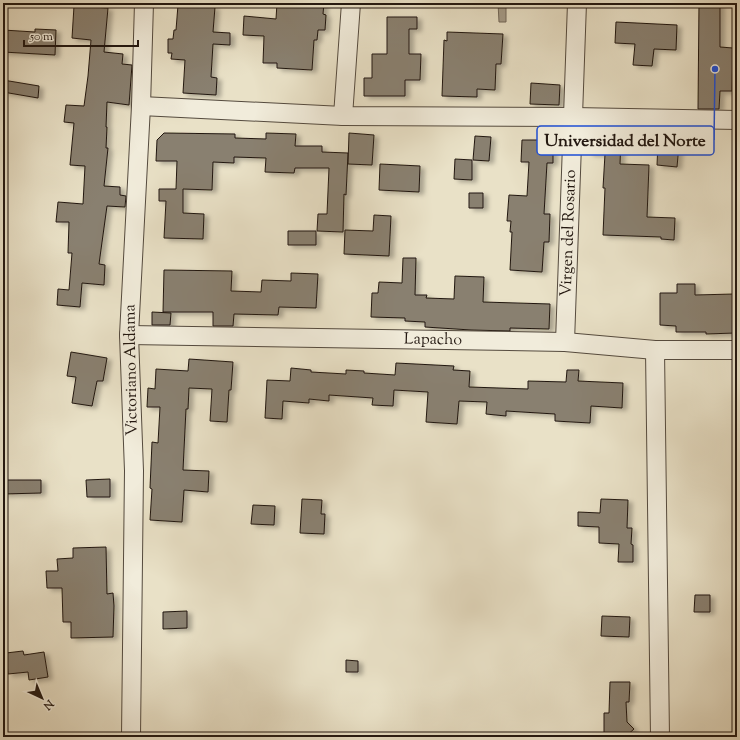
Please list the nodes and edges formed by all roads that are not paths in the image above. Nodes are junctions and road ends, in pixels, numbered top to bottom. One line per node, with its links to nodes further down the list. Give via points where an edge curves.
1 (144, 3): 4 (street, Victoriano Aldama)
2 (351, 3): 5 (street)
3 (577, 3): 6 (street, Virgen del Rosario)
4 (141, 106): 5 (street); 8 (street, Victoriano Aldama)
5 (343, 116): 6 (street)
6 (574, 117): 7 (street); 9 (street, Virgen del Rosario)
7 (737, 120)
8 (129, 335): 9 (street, Lapacho); 12 (street, Victoriano Aldama, via 134,472)
9 (565, 342): 10 (street, Lapacho)
10 (655, 350): 11 (street, Lapacho); 13 (street)
11 (737, 350)
12 (131, 737)
13 (660, 737)

